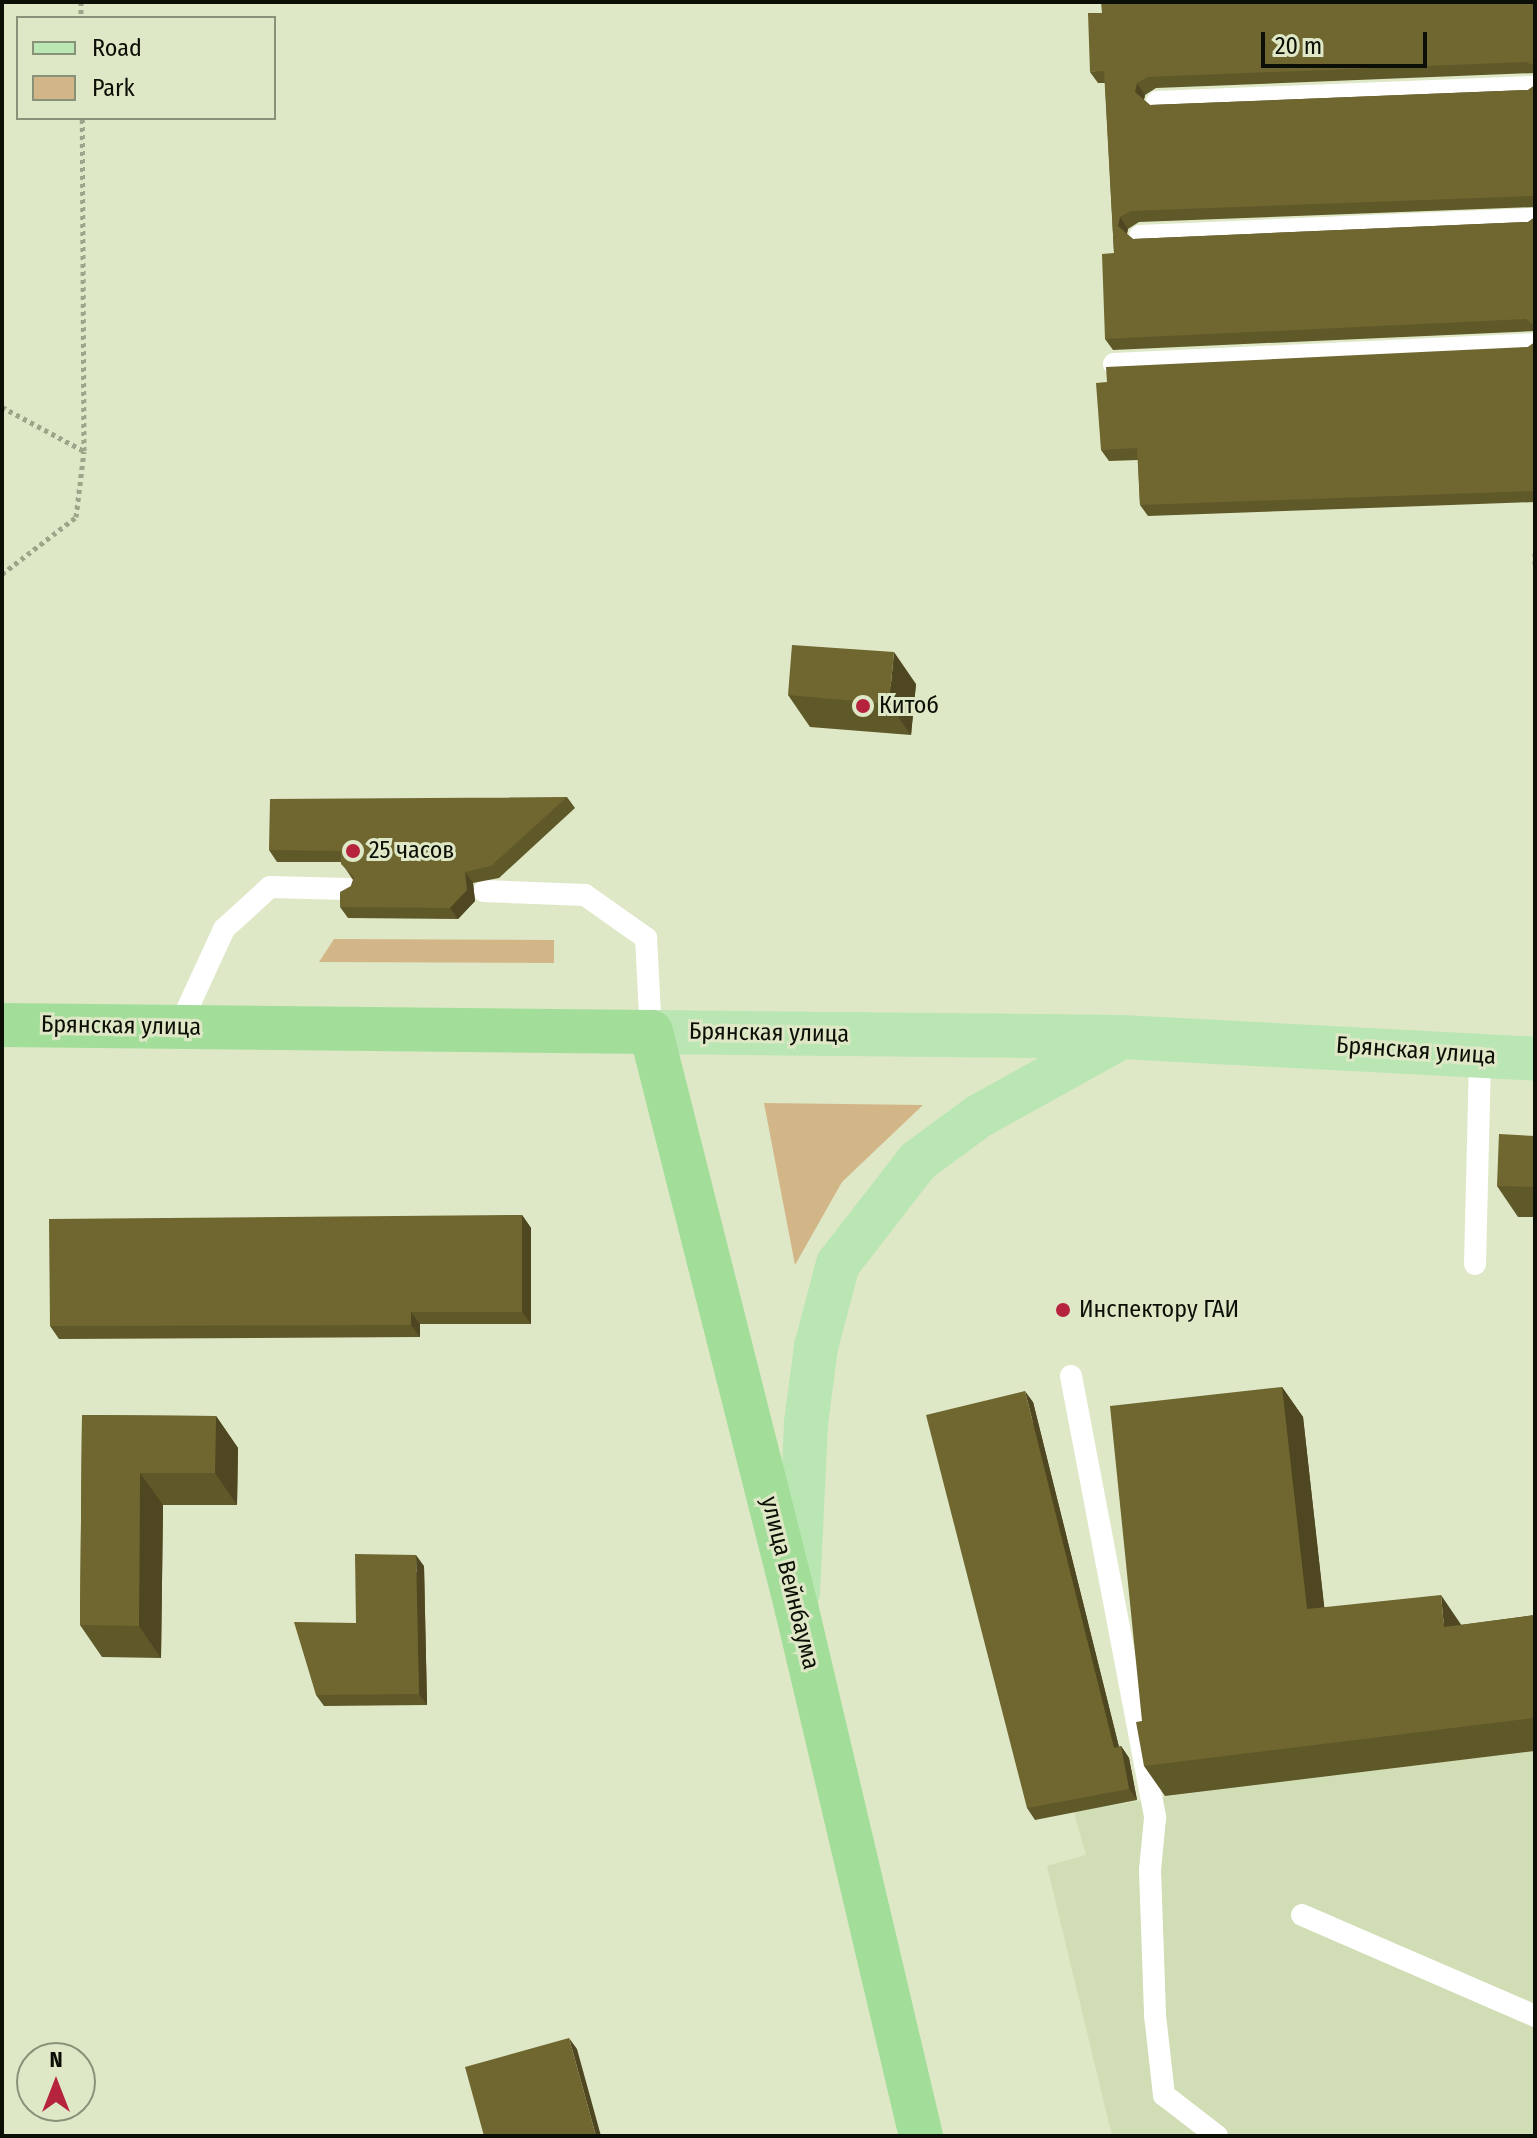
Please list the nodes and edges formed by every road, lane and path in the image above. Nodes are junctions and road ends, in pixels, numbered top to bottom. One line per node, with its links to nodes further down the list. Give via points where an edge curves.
1 (1535, 87): 2 (lane)
2 (1157, 102)
3 (82, 120): 9 (path)
4 (1535, 219): 5 (lane)
5 (1140, 236)
6 (1535, 344): 7 (lane)
7 (1114, 364)
8 (2, 407): 9 (path)
9 (84, 451): 10 (path, via 76,517)
10 (2, 574)
11 (348, 889): 14 (lane, via 270,887 224,929)
12 (484, 891): 15 (lane, via 585,895 646,938)
13 (2, 1025): 14 (highway, Брянская улица)
14 (179, 1027): 15 (highway, Брянская улица)
15 (651, 1032): 16 (main road, Брянская улица); 21 (highway, улица Вейнбаума)
16 (1122, 1037): 17 (main road, Брянская улица); 21 (main road, via 979,1116 918,1161 838,1264 816,1347 806,1423)
17 (1480, 1055): 18 (main road, Брянская улица); 19 (lane)
18 (1535, 1059)
19 (1475, 1264)
20 (1071, 1376): 25 (lane, via 1155,1818 1150,1870 1154,2000 1164,2095)
21 (797, 1610): 24 (highway, улица Вейнбаума)
22 (1302, 1915): 23 (lane)
23 (1535, 2016)
24 (921, 2136)
25 (1217, 2136)

